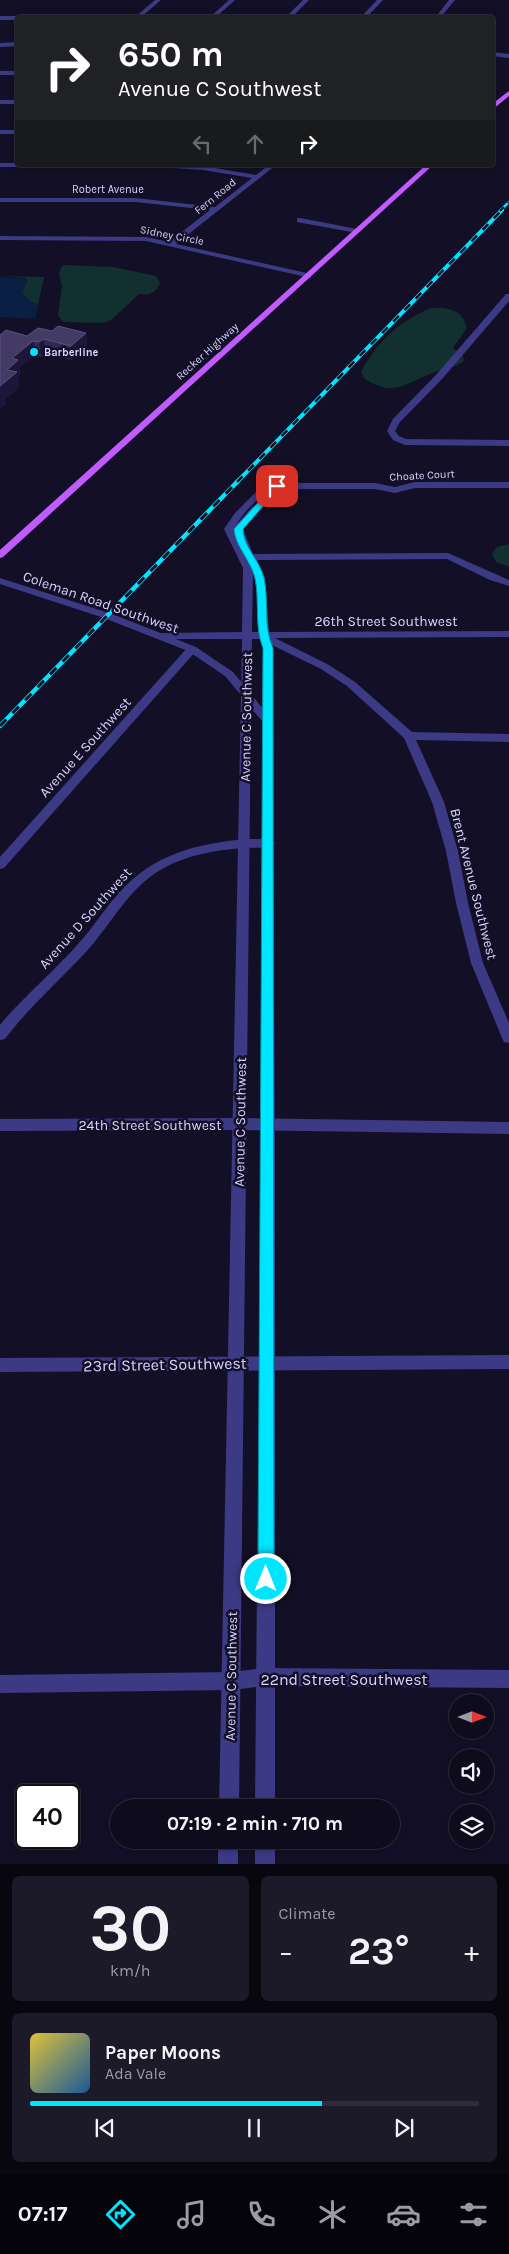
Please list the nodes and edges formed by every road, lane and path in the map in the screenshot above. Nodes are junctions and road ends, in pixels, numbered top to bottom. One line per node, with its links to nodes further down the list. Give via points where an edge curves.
1 (158, 0): 6 (street)
2 (232, 0): 7 (street)
3 (306, 0): 8 (street)
4 (380, 0): 9 (street)
5 (452, 0): 10 (street)
6 (140, 15)
7 (214, 15)
8 (289, 15)
9 (365, 15)
10 (440, 15)
11 (0, 18): 12 (street)
12 (15, 18)
13 (0, 44): 14 (street)
14 (15, 44)
15 (495, 54): 16 (street)
16 (509, 56)
17 (15, 73): 18 (street)
18 (0, 74)
19 (509, 93): 22 (main road)
20 (0, 102): 21 (street)
21 (15, 102)
22 (495, 105)
23 (0, 132): 24 (street)
24 (15, 132)
25 (0, 165): 26 (street)
26 (15, 165)
27 (184, 167): 30 (street)
28 (270, 167): 30 (street, Fern Road)
29 (428, 167): 34 (main road, Recker Highway)
30 (256, 177): 32 (street, Fern Road)
31 (0, 200): 32 (street, Robert Avenue, via 156,200)
32 (216, 209): 36 (street, Fern Road)
33 (300, 220): 34 (street)
34 (357, 231): 37 (main road, Recker Highway)
35 (0, 238): 36 (street, Sidney Circle, via 128,238)
36 (171, 244): 37 (street, Sidney Circle)
37 (308, 276): 42 (main road, Recker Highway)
38 (509, 296): 39 (street, via 396,421 392,431 396,438 405,442)
39 (509, 443)
40 (509, 485): 41 (street, Choate Court, via 415,485 395,490 375,486)
41 (277, 486): 43 (street, Avenue C Southwest, via 238,529)
42 (0, 555)
43 (246, 557): 45 (street, via 448,556); 48 (street, Avenue C Southwest); 49 (street, Avenue C Southwest, via 260,580)
44 (0, 581): 47 (street, Coleman Road Southwest)
45 (509, 583)
46 (509, 634): 49 (street, 26th Street Southwest)
47 (163, 636): 48 (street); 50 (street, Coleman Road Southwest)
48 (248, 637): 49 (street); 51 (street, Avenue C Southwest)
49 (264, 637): 52 (street, Avenue C Southwest, via 268,648); 53 (street, Brent Avenue Southwest, via 325,667 351,684)
50 (192, 649): 51 (street, Coleman Road Southwest, via 229,674); 57 (street, Avenue E Southwest)
51 (246, 696): 52 (street, Coleman Road Southwest); 56 (street, Avenue C Southwest)
52 (267, 720): 55 (street, Avenue C Southwest)
53 (409, 736): 54 (street); 59 (street, Brent Avenue Southwest, via 438,802 477,963)
54 (509, 738)
55 (269, 843): 56 (street, Avenue D Southwest); 62 (street, Avenue C Southwest, via 266,970)
56 (244, 844): 58 (street, Avenue D Southwest, via 222,845 178,855 156,865 123,896 81,949); 60 (street, Avenue C Southwest)
57 (0, 864)
58 (0, 1035)
59 (509, 1038)
60 (241, 1124): 61 (street, 24th Street Southwest); 62 (street, 24th Street Southwest); 66 (street, Avenue C Southwest)
61 (0, 1125)
62 (268, 1125): 63 (street, 24th Street Southwest); 65 (street, Avenue C Southwest)
63 (509, 1128)
64 (509, 1362): 65 (street, 23rd Street Southwest)
65 (266, 1363): 66 (street, 23rd Street Southwest); 68 (street, Avenue C Southwest)
66 (235, 1364): 67 (street, 23rd Street Southwest); 70 (street, Avenue C Southwest)
67 (0, 1365)
68 (266, 1677): 69 (street, 22nd Street Southwest); 70 (street, 22nd Street Southwest); 73 (street, Avenue C Southwest)
69 (509, 1679)
70 (232, 1681): 71 (street, 22nd Street Southwest); 72 (street, Avenue C Southwest)
71 (0, 1684)
72 (229, 1799)
73 (265, 1799)
74 (228, 1849): 76 (street)
75 (265, 1849): 77 (street)
76 (228, 1864)
77 (264, 1864)

